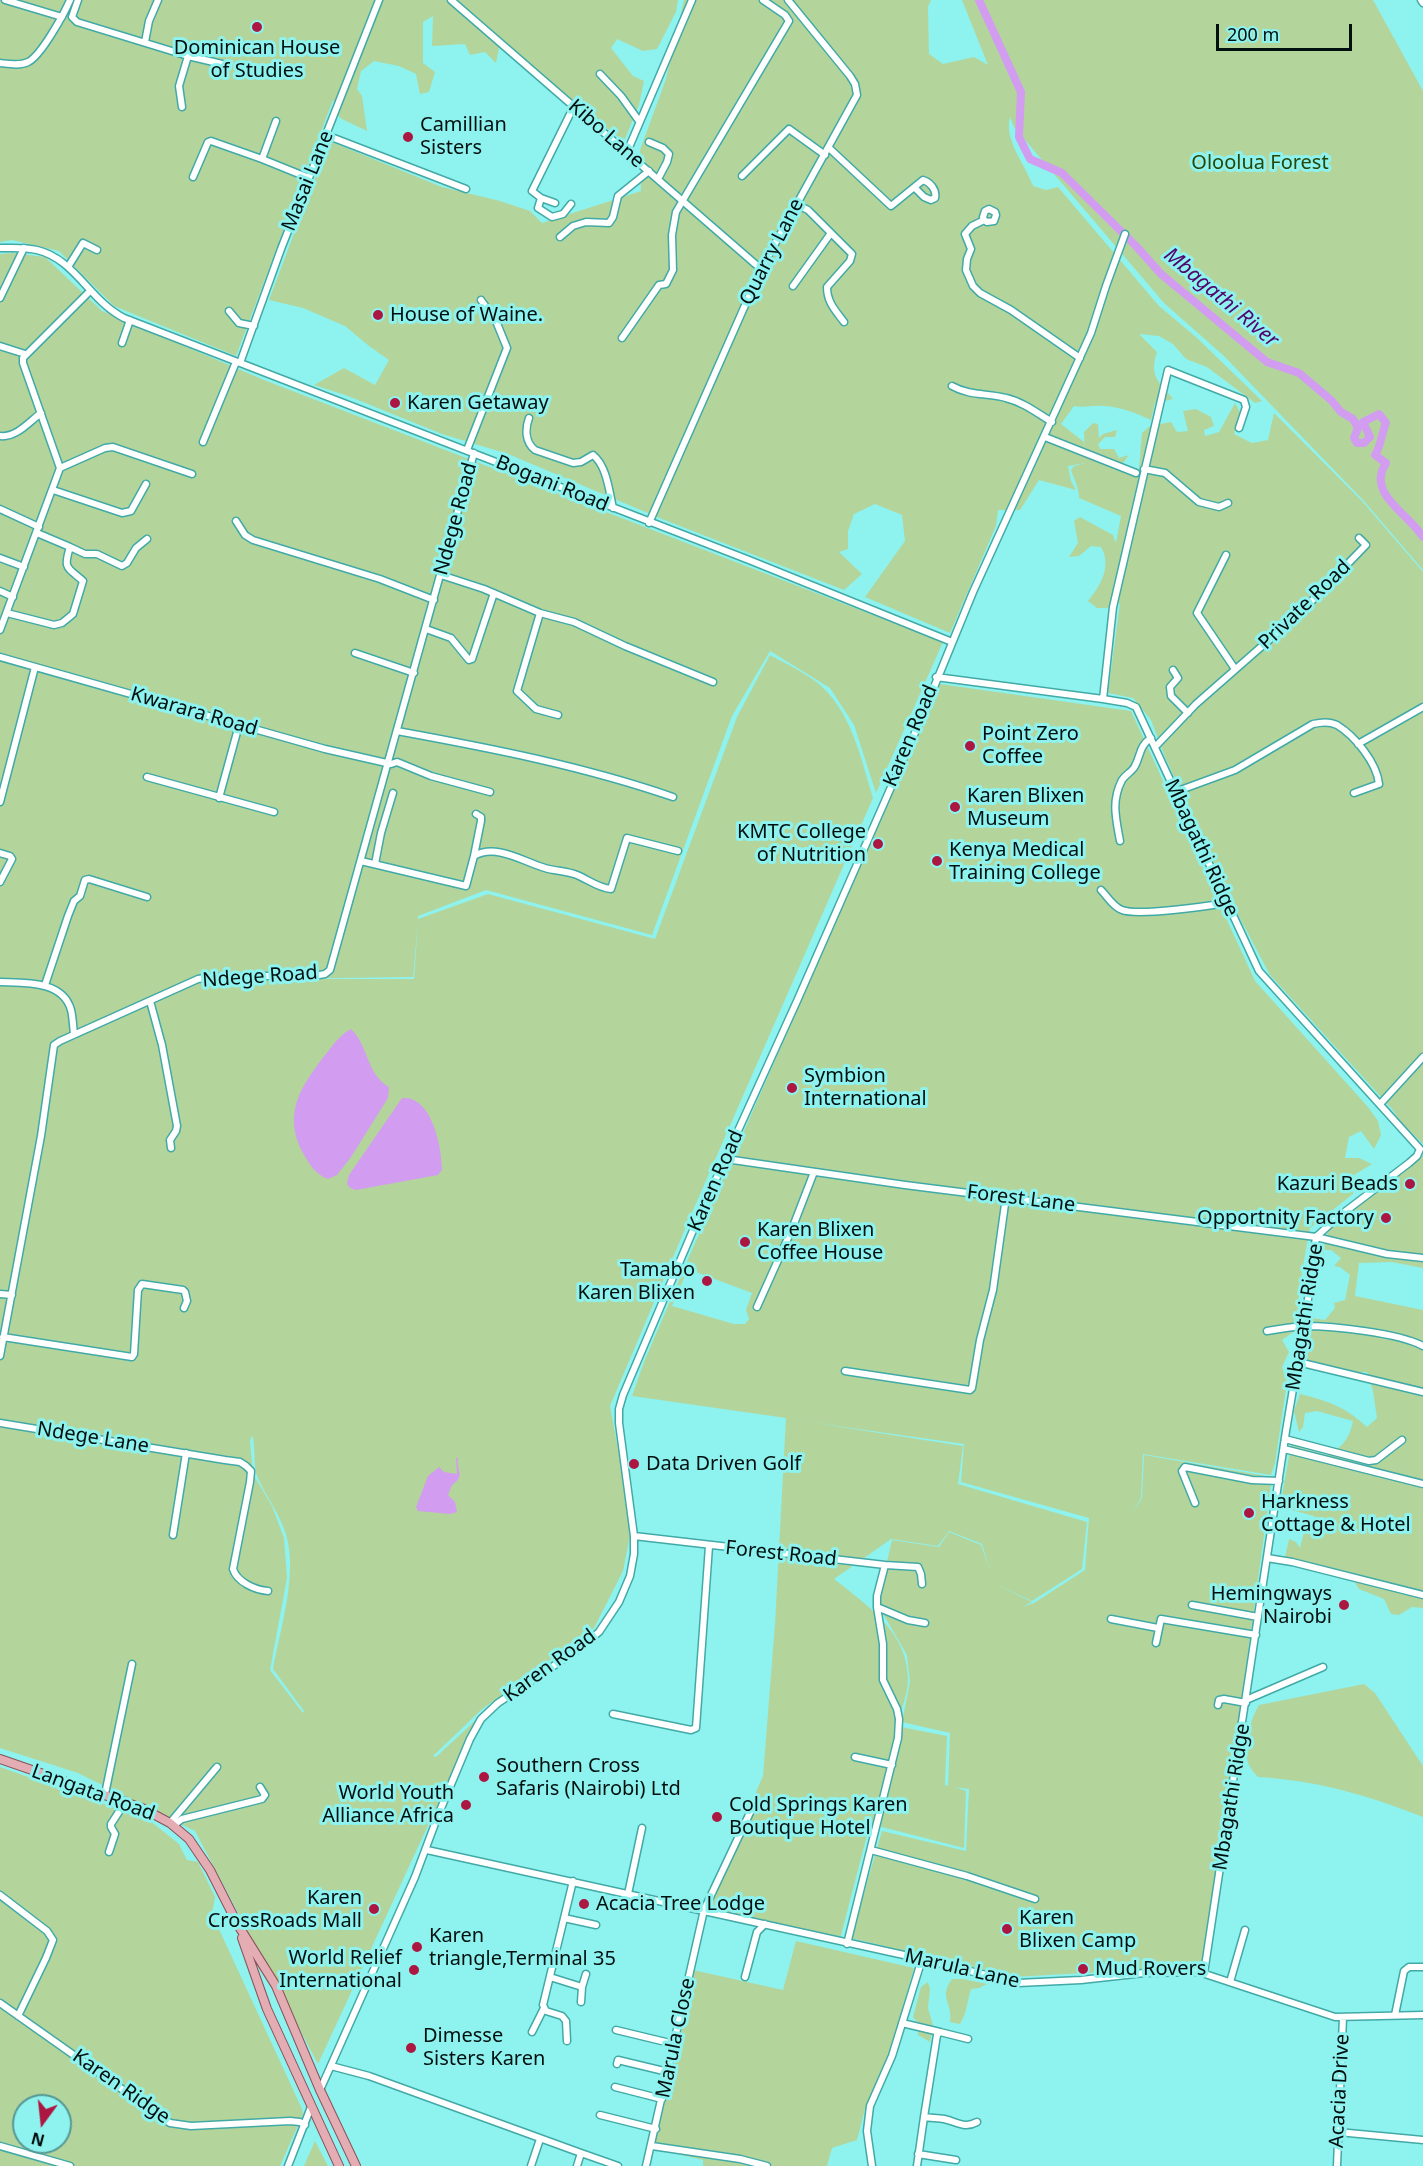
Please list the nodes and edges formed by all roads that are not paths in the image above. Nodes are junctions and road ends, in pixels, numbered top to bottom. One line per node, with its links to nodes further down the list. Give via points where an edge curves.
1 (5, 0): 10 (street)
2 (70, 0): 10 (street)
3 (78, 0): 11 (street, via 74,20)
4 (158, 0): 11 (street)
5 (379, 0): 20 (street, Masai Lane)
6 (451, 0): 16 (street, Kibo Lane)
7 (692, 0): 19 (street)
8 (763, 0): 34 (street, via 789,21)
9 (788, 0): 22 (street, Quarry Lane, via 857,89)
10 (62, 16): 13 (street, via 32,60 23,64)
11 (146, 42): 12 (street)
12 (189, 56): 14 (street); 17 (street, via 179,86)
13 (0, 63)
14 (222, 64)
15 (600, 74): 19 (street)
16 (574, 106): 23 (street, Kibo Lane); 33 (street, via 532,191)
17 (182, 107)
18 (276, 121): 25 (street)
19 (639, 121): 23 (street)
20 (327, 135): 29 (street, Masai Lane); 32 (street)
21 (649, 142): 30 (street, via 669,154)
22 (829, 148): 24 (street, Quarry Lane); 31 (street, via 891,206)
23 (627, 152): 26 (street, Kibo Lane)
24 (825, 154): 27 (street, via 789,129); 37 (street, Quarry Lane)
25 (262, 159): 28 (street, via 209,141); 29 (street)
26 (649, 171): 30 (street, Kibo Lane); 41 (street, via 618,196 609,223 586,222 573,226)
27 (742, 176)
28 (194, 177)
29 (309, 178): 54 (street, Masai Lane)
30 (658, 179): 34 (street, Kibo Lane)
31 (915, 188)
32 (466, 189)
33 (541, 198): 35 (street); 36 (street, via 538,208 552,217 563,214)
34 (683, 201): 46 (street, Kibo Lane); 55 (street, via 676,212 672,235 673,270)
35 (555, 203)
36 (570, 204)
37 (796, 204): 39 (street, via 808,210); 46 (street, Quarry Lane)
38 (984, 220): 59 (street, via 965,234 971,249 966,270 973,286)
39 (831, 233): 47 (street); 53 (street, via 852,254 827,287 831,305)
40 (1125, 236): 59 (street, Karen Road)
41 (560, 237)
42 (0, 248): 43 (street, Bogani Road)
43 (24, 248): 45 (street, Bogani Road, via 50,255); 49 (street)
44 (97, 250): 45 (street, via 82,243)
45 (68, 267): 48 (street, Bogani Road)
46 (761, 268): 81 (street, Quarry Lane)
47 (793, 286)
48 (90, 291): 52 (street, Bogani Road, via 110,311); 58 (street)
49 (0, 298)
50 (481, 300): 69 (street, via 496,321 507,348)
51 (229, 311): 54 (street, via 239,323)
52 (130, 321): 56 (street); 60 (street, Bogani Road)
53 (844, 322)
54 (254, 326): 60 (street, Masai Lane)
55 (622, 338)
56 (122, 343)
57 (0, 346): 58 (street)
58 (25, 354): 62 (street, via 23,363)
59 (1080, 358): 64 (street, Karen Road)
60 (238, 363): 68 (street, Masai Lane); 69 (street, Bogani Road)
61 (952, 386): 64 (street, via 962,392 1017,401)
62 (41, 413): 66 (street, via 15,433); 71 (street)
63 (529, 418): 78 (street, via 526,433 535,450 573,463 595,456 605,474)
64 (1052, 422): 67 (street, Karen Road)
65 (1239, 428): 72 (street, via 1246,407 1244,400 1168,370)
66 (0, 436)
67 (1045, 437): 73 (street); 98 (street, Karen Road)
68 (203, 442)
69 (467, 450): 70 (street, Bogani Road)
70 (474, 453): 78 (street, Bogani Road); 89 (street, Ndege Road)
71 (60, 468): 74 (street, via 113,447); 76 (street)
72 (1144, 469): 77 (street, via 1165,473 1199,502 1220,507); 107 (street, via 1113,608)
73 (1136, 473)
74 (192, 474)
75 (146, 484): 76 (street, via 131,511 122,513)
76 (53, 490): 82 (street)
77 (1228, 503)
78 (613, 508): 81 (street, Bogani Road)
79 (0, 509): 82 (street)
80 (236, 521): 93 (street, via 244,535 253,540)
81 (650, 523): 98 (street, Bogani Road)
82 (38, 530): 85 (street); 88 (street)
83 (1359, 538): 102 (street, Private Road, via 1366,545 1302,611)
84 (147, 539): 85 (street, via 125,566)
85 (70, 547): 95 (street, via 68,570 83,581 73,614 54,625)
86 (1226, 555): 102 (street, via 1197,613)
87 (0, 558): 88 (street)
88 (24, 567): 92 (street)
89 (441, 575): 91 (street); 93 (street, Ndege Road)
90 (0, 591): 92 (street)
91 (494, 593): 94 (street); 96 (street, via 472,660 451,638)
92 (13, 597): 95 (street)
93 (434, 600): 96 (street, Ndege Road)
94 (540, 613): 106 (street, via 574,622); 110 (street, via 517,691 536,709)
95 (6, 614): 97 (street)
96 (426, 629): 104 (street, Ndege Road)
97 (0, 630)
98 (951, 642): 105 (street, Karen Road)
99 (355, 653): 104 (street)
100 (0, 657): 101 (street, Kwarara Road)
101 (35, 667): 111 (street, Kwarara Road); 124 (street)
102 (1235, 669): 109 (street, Private Road)
103 (1173, 670): 109 (street, via 1178,678 1170,687 1171,696)
104 (414, 673): 112 (street, Ndege Road)
105 (936, 677): 107 (street, Mbagathi Ridge); 145 (street, Karen Road, via 921,719)
106 (713, 682)
107 (1103, 699): 113 (street, Mbagathi Ridge, via 1136,707)
108 (1423, 706): 114 (street)
109 (1188, 713): 115 (street, Private Road)
110 (558, 715)
111 (239, 725): 116 (street, Kwarara Road); 123 (street)
112 (397, 731): 116 (street, Ndege Road); 122 (street, via 556,763)
113 (1151, 738): 115 (street, Mbagathi Ridge); 127 (street, via 1143,745 1135,767 1118,791 1114,809)
114 (1358, 744): 119 (street, via 1336,725 1313,724 1234,770); 121 (street, via 1380,781)
115 (1155, 747): 119 (street, Mbagathi Ridge)
116 (388, 763): 118 (street, Kwarara Road, via 397,762); 131 (street, Ndege Road)
117 (147, 777): 123 (street)
118 (489, 792)
119 (1175, 792): 136 (street, Mbagathi Ridge)
120 (393, 793): 132 (street)
121 (1354, 794)
122 (673, 797)
123 (219, 798): 125 (street)
124 (0, 802)
125 (274, 812)
126 (476, 814): 130 (street, via 481,819)
127 (1120, 841)
128 (678, 851): 130 (street, via 627,838 611,889 499,853)
129 (0, 853): 133 (street, via 12,859)
130 (474, 856): 132 (street, via 466,886)
131 (361, 861): 132 (street); 139 (street, Ndege Road, via 328,972 206,977)
132 (375, 864)
133 (0, 882)
134 (1101, 890): 136 (street, via 1116,907 1130,911)
135 (147, 897): 138 (street, via 85,880 68,916)
136 (1227, 903): 142 (street, Mbagathi Ridge, via 1259,971)
137 (0, 982): 138 (street)
138 (45, 985): 140 (street, via 67,1002)
139 (150, 1001): 140 (street, Ndege Road); 143 (street, via 177,1126 170,1140)
140 (74, 1034): 151 (street, Ndege Road, via 54,1045 52,1051)
141 (1423, 1058): 142 (street)
142 (1381, 1103): 144 (street, Mbagathi Ridge)
143 (171, 1148)
144 (1421, 1152): 148 (street, Mbagathi Ridge)
145 (726, 1159): 146 (street, Forest Lane); 171 (street, Karen Road, via 621,1402 619,1429)
146 (814, 1172): 147 (street, Forest Lane); 152 (street)
147 (1006, 1197): 148 (street, Forest Lane); 160 (street, via 993,1290 972,1388)
148 (1316, 1237): 149 (street, Forest Lane, via 1386,1254); 154 (street, Mbagathi Ridge)
149 (1422, 1258)
150 (0, 1294): 151 (street)
151 (12, 1295): 156 (street, Ndege Road)
152 (757, 1307)
153 (184, 1308): 156 (street, via 187,1301 183,1290 142,1284 138,1290 132,1357)
154 (1304, 1326): 155 (street); 157 (street, via 1400,1337); 159 (street, Mbagathi Ridge)
155 (1267, 1331)
156 (3, 1337): 158 (street, Ndege Road)
157 (1423, 1346)
158 (0, 1356)
159 (1298, 1362): 161 (street); 163 (street, Mbagathi Ridge)
160 (845, 1371)
161 (1423, 1392)
162 (0, 1423): 166 (street, Ndege Lane)
163 (1285, 1439): 164 (street, via 1369,1461); 165 (street, Mbagathi Ridge)
164 (1402, 1440)
165 (1284, 1449): 167 (street, Mbagathi Ridge); 168 (street)
166 (186, 1453): 170 (street); 176 (street, Ndege Lane, via 240,1462 249,1468 250,1482 233,1569 236,1577 255,1589)
167 (1279, 1482): 169 (street, via 1185,1467 1183,1477); 173 (street, Mbagathi Ridge)
168 (1423, 1484)
169 (1195, 1503)
170 (173, 1535)
171 (634, 1536): 172 (street, Forest Road); 201 (street, Karen Road, via 630,1576 604,1626 481,1719 439,1813)
172 (709, 1546): 174 (street, Forest Road); 190 (street, via 696,1728)
173 (1267, 1558): 177 (street); 180 (street, Mbagathi Ridge)
174 (885, 1565): 175 (street, Forest Road, via 918,1567); 179 (street)
175 (922, 1584)
176 (268, 1591)
177 (1423, 1596)
178 (1192, 1605): 180 (street)
179 (877, 1607): 182 (street); 193 (street, via 884,1680 899,1719)
180 (1258, 1617): 184 (street, Mbagathi Ridge)
181 (1111, 1619): 183 (street)
182 (925, 1623)
183 (1158, 1628): 184 (street, via 1161,1619); 185 (street)
184 (1256, 1635): 188 (street, Mbagathi Ridge)
185 (1156, 1643)
186 (132, 1664): 196 (street)
187 (1323, 1667): 188 (street)
188 (1246, 1702): 189 (street, via 1224,1699); 217 (street, Mbagathi Ridge)
189 (1218, 1705)
190 (613, 1714)
191 (855, 1757): 193 (street)
192 (0, 1759): 196 (main road, Langata Road)
193 (892, 1765): 202 (street)
194 (217, 1767): 199 (street)
195 (260, 1787): 199 (street, via 265,1795 262,1799)
196 (105, 1794): 197 (main road, Langata Road)
197 (126, 1801): 199 (main road, Langata Road); 203 (street, via 111,1824 115,1834)
198 (755, 1802): 208 (street, Marula Close)
199 (172, 1825): 211 (main road, Langata Road, via 201,1854)
200 (642, 1828): 205 (street)
201 (427, 1850): 204 (street, Marula Lane); 240 (street, Karen Road)
202 (871, 1850): 207 (street); 214 (street)
203 (109, 1852)
204 (573, 1881): 205 (street, Marula Lane); 209 (street)
205 (628, 1894): 208 (street, Marula Lane)
206 (0, 1895): 230 (street, via 53,1940)
207 (1035, 1899)
208 (704, 1910): 210 (street, Marula Lane); 238 (street, Marula Close)
209 (564, 1918): 212 (street); 218 (street)
210 (765, 1924): 214 (street, Marula Lane); 220 (street, via 757,1932)
211 (238, 1925): 225 (main road, Langata Road, via 276,1986); 227 (main road, Langata Road)
212 (597, 1925)
213 (1245, 1930): 221 (street)
214 (847, 1944): 215 (street, Marula Lane)
215 (922, 1959): 217 (street, Marula Lane, via 1023,1984 1143,1973); 232 (street)
216 (1423, 1967): 228 (street, via 1404,1971)
217 (1204, 1973): 221 (street, Marula Lane)
218 (550, 1974): 222 (street); 226 (street)
219 (586, 1974): 222 (street)
220 (745, 1977)
221 (1230, 1982): 231 (street, Marula Lane)
222 (582, 1987): 223 (street)
223 (580, 1998)
224 (0, 2003): 230 (street, Karen Ridge)
225 (282, 2004): 227 (main road, via 272,2003); 243 (main road, Langata Road)
226 (544, 2008): 234 (street); 237 (street, via 566,2021)
227 (267, 2009): 245 (main road, Langata Road)
228 (1395, 2015): 229 (street, Marula Lane); 231 (street, Marula Lane)
229 (1423, 2015)
230 (18, 2016): 249 (street, Karen Ridge, via 175,2125 290,2121)
231 (1343, 2017): 251 (street, Acacia Drive)
232 (902, 2024): 235 (street); 268 (street, via 870,2106 867,2131)
233 (616, 2030): 238 (street)
234 (532, 2032)
235 (940, 2032): 236 (street); 247 (street)
236 (968, 2039)
237 (567, 2041)
238 (674, 2044): 241 (street, Marula Close)
239 (617, 2064): 241 (street, via 618,2060)
240 (331, 2066): 243 (street, Karen Road); 252 (street, via 404,2088)
241 (668, 2072): 244 (street, Marula Close)
242 (615, 2087): 244 (street)
243 (320, 2090): 262 (main road, Langata Road)
244 (662, 2099): 250 (street, Marula Close)
245 (311, 2107): 249 (street); 261 (main road, Langata Road)
246 (600, 2115): 250 (street)
247 (924, 2117): 248 (street, via 961,2126); 257 (street)
248 (977, 2121)
249 (305, 2125): 260 (street)
250 (656, 2129): 255 (street, Marula Close)
251 (1338, 2132): 253 (street); 270 (street, Acacia Drive)
252 (540, 2139): 256 (street); 263 (street)
253 (1423, 2140)
254 (0, 2146): 259 (street)
255 (652, 2146): 266 (street, Marula Close); 267 (street)
256 (581, 2153): 264 (street); 265 (street)
257 (918, 2154): 258 (street); 269 (street)
258 (956, 2160)
259 (70, 2166)
260 (288, 2166)
261 (339, 2166)
262 (356, 2166)
263 (531, 2166)
264 (578, 2166)
265 (618, 2166)
266 (646, 2166)
267 (767, 2166)
268 (872, 2166)
269 (917, 2166)
270 (1337, 2166)

